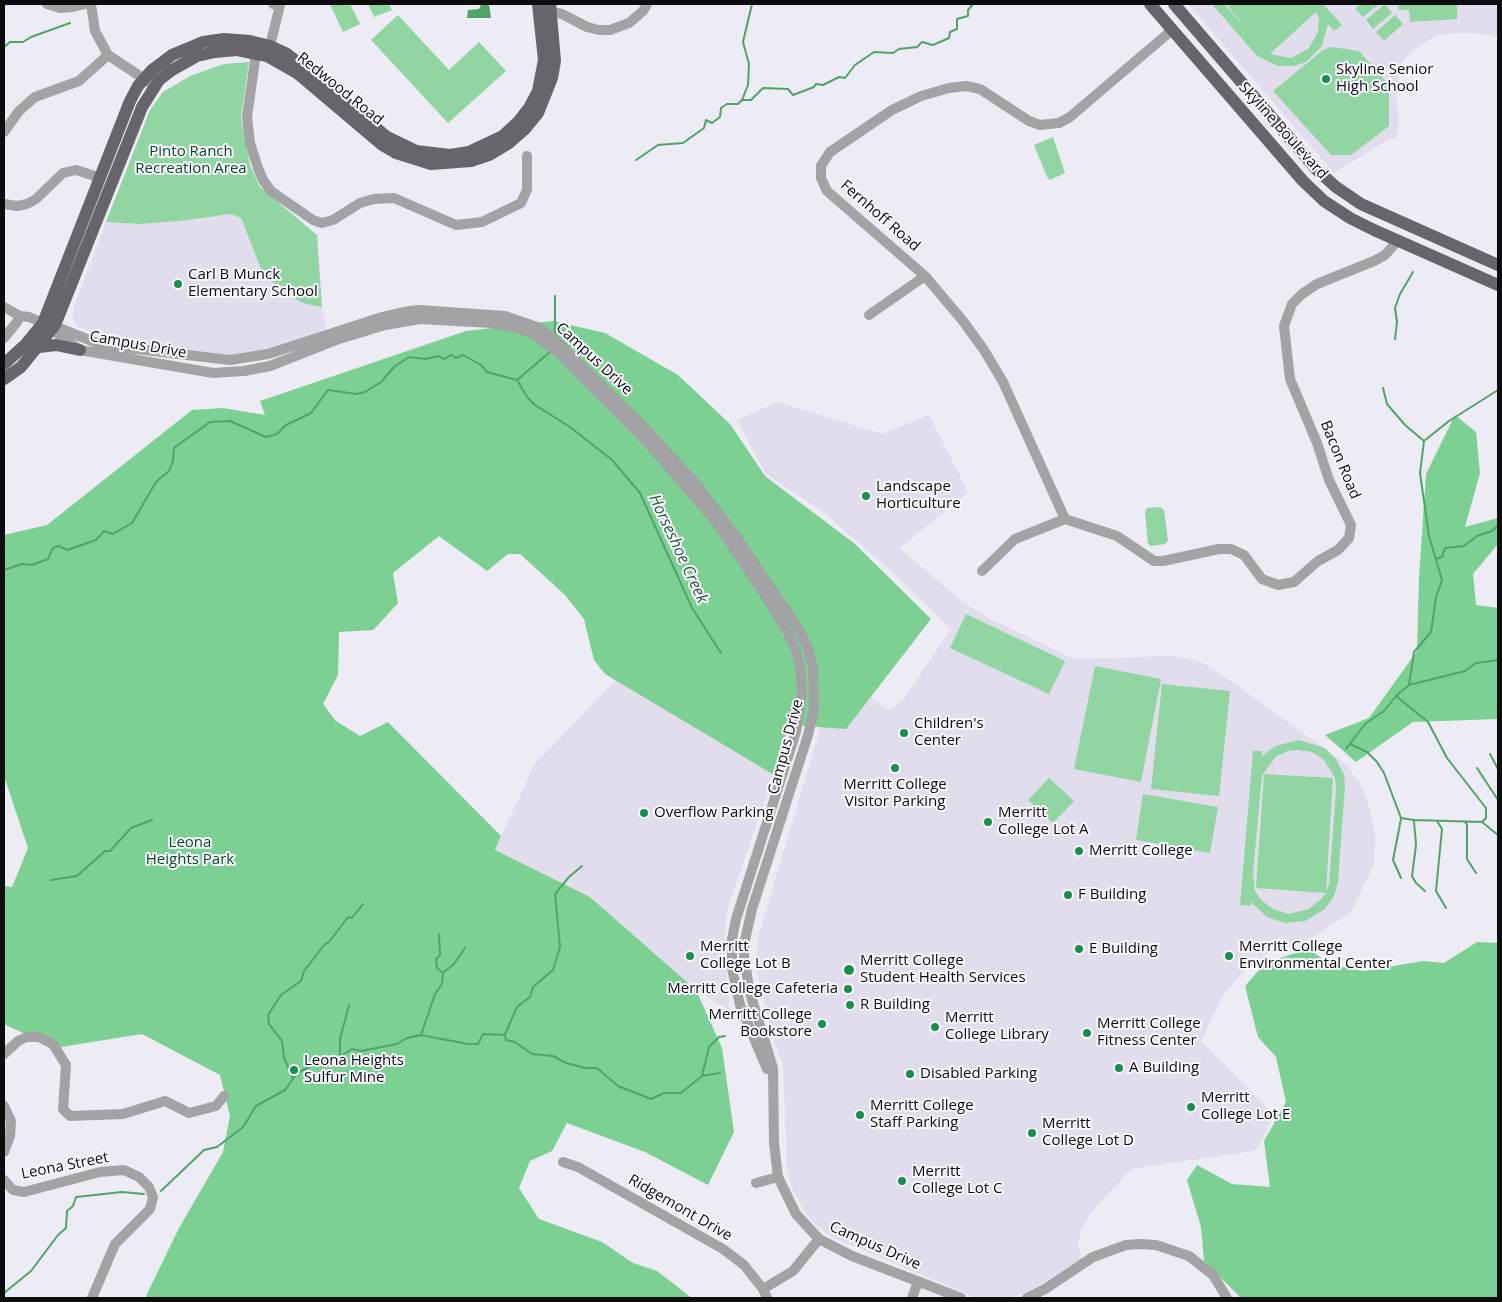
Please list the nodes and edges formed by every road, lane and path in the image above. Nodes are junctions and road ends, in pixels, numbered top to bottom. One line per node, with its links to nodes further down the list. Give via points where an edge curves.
1 (47, 4): 2 (street, via 60,8)
2 (85, 4)
3 (91, 4): 12 (street, via 95,31)
4 (273, 4): 10 (street, via 280,5)
5 (647, 4): 8 (street, via 629,23 610,30 587,27)
6 (1150, 4): 9 (main road, Skyline Boulevard)
7 (1174, 4): 19 (main road, Skyline Boulevard, via 1317,170 1336,187 1361,204)
8 (544, 7): 10 (main road, Redwood Road, via 544,60 538,91 529,108 503,136 485,146 450,155 416,151 387,137 304,67); 11 (main road, Redwood Road, via 555,60 552,78 538,113 509,143 471,161 431,164 396,153 297,73)
9 (1172, 30): 18 (main road, Skyline Boulevard, via 1324,201 1350,218); 20 (street, Fernhoff Road, via 1059,123 1040,125 1029,121 980,89 966,86 949,88 921,96 892,110 830,152 824,158 820,173 827,191)
10 (270, 46): 13 (main road, Redwood Road, via 237,39 203,42 172,55 152,70)
11 (256, 53): 13 (main road, Redwood Road, via 226,50 197,56); 15 (street, via 247,117 250,143 258,168 271,191 313,220 333,220 360,203 394,198 456,224 482,222 521,203 527,190)
12 (108, 55): 13 (street); 14 (street, via 79,81 35,98)
13 (150, 83): 16 (main road, Redwood Road, via 130,101); 26 (main road, Redwood Road, via 86,251)
14 (4, 132)
15 (527, 156)
16 (100, 178): 17 (street, via 76,170 63,173 27,204); 26 (main road, Redwood Road)
17 (4, 204)
18 (1398, 240): 21 (main road, Skyline Boulevard); 32 (street, Bacon Road, via 1374,261 1317,284 1302,294 1292,304 1284,326 1290,379 1329,480 1351,524 1349,538 1338,550 1318,561 1294,582 1278,586 1262,579 1244,555 1231,549 1154,562 1117,536)
19 (1498, 265)
20 (925, 276): 23 (street); 32 (street, Fernhoff Road, via 963,321 1004,382)
21 (1498, 285)
22 (4, 307): 24 (street)
23 (869, 315)
24 (20, 316): 26 (street); 27 (street)
25 (504, 320): 26 (street, Campus Drive, via 419,310 403,312 268,354 230,360 102,345); 29 (street, Campus Drive, via 404,320 336,340 276,364 228,373 199,372); 39 (street, Campus Drive, via 547,343 584,373 666,462 717,523 788,633 800,667 802,693 796,732 732,939 732,969 740,1005 773,1088)
26 (50, 326): 28 (main road, Redwood Road); 29 (street, Campus Drive); 30 (main road, Redwood Road)
27 (4, 338)
28 (39, 347): 29 (main road, via 56,345); 31 (main road, Redwood Road, via 21,367)
29 (80, 350)
30 (4, 364)
31 (4, 379)
32 (1065, 519): 33 (street, via 1015,539)
33 (982, 571)
34 (4, 1054): 35 (street, via 27,1037 53,1044 66,1065 63,1109 70,1116 124,1114 165,1102 182,1112 199,1112 216,1106)
35 (224, 1096)
36 (4, 1106): 37 (street, Leona Street, via 11,1121)
37 (4, 1152)
38 (563, 1162): 44 (street, Ridgemont Drive, via 578,1167 723,1250 744,1265)
39 (778, 1178): 41 (street); 42 (street, Campus Drive, via 796,1214)
40 (4, 1180): 45 (street, Leona Street, via 13,1190 24,1192 100,1172 124,1170 139,1177 149,1187 153,1197 150,1209 115,1244)
41 (756, 1183)
42 (820, 1239): 43 (street, Campus Drive, via 852,1256); 44 (street, via 793,1271)
43 (918, 1282): 46 (street); 47 (street, Campus Drive)
44 (765, 1293)
45 (92, 1298)
46 (912, 1298)
47 (961, 1298)
48 (1027, 1298): 49 (street, via 1093,1257 1126,1245 1140,1244 1156,1245 1189,1256 1213,1276)
49 (1227, 1298)

